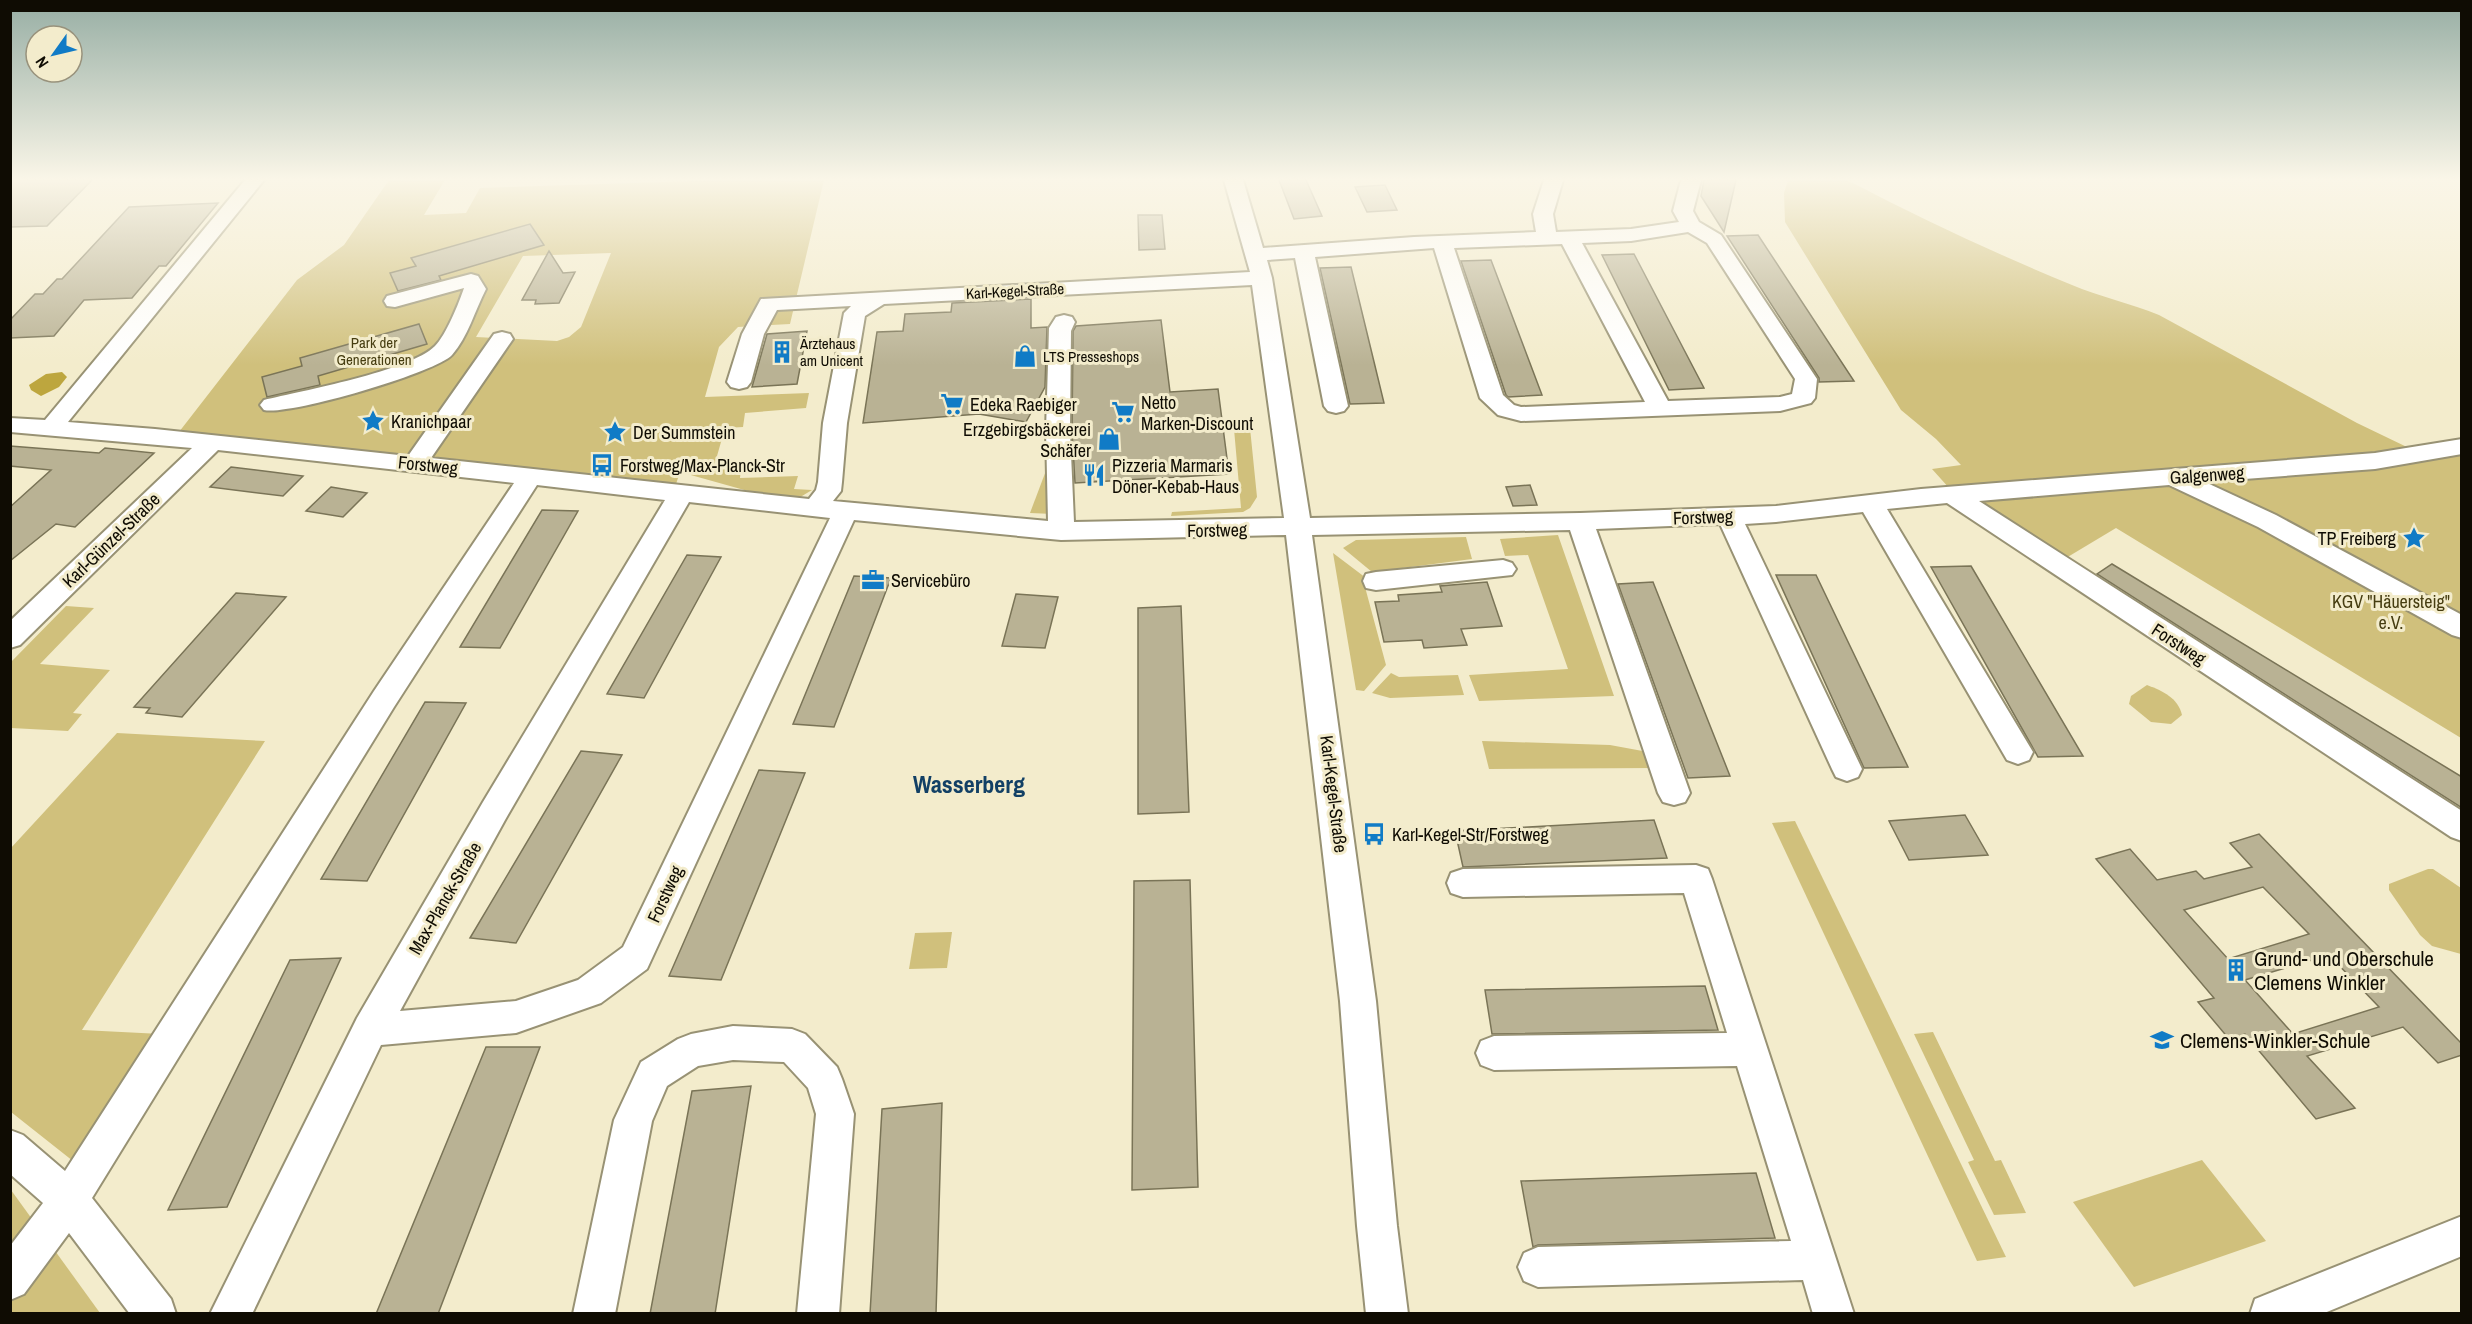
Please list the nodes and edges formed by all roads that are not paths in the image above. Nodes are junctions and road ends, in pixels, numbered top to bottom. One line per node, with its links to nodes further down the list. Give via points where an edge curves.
1 (204, 242): 18 (street)
2 (1252, 242): 8 (street, Karl-Kegel-Straße)
3 (1470, 242): 6 (street)
4 (1560, 242): 16 (street)
5 (1716, 242): 16 (street, via 1806,379 1803,398 1780,404)
6 (1442, 243): 7 (street); 16 (street, via 1492,398 1506,410 1521,414)
7 (1304, 251): 8 (street); 15 (street)
8 (1259, 266): 9 (street, Karl-Kegel-Straße); 30 (street, Karl-Kegel-Straße)
9 (879, 298): 13 (street, Karl-Kegel-Straße, via 768,304 753,334); 27 (street, via 855,313 835,423 828,491)
10 (395, 301): 12 (street, via 471,280 475,289)
11 (1064, 322): 31 (street, via 1060,328)
12 (442, 353): 14 (street, via 422,364 360,384); 21 (street, via 497,345)
13 (739, 382)
14 (272, 405)
15 (1336, 406)
16 (1660, 408)
17 (10, 425): 18 (street, Forstweg)
18 (51, 428): 19 (street, Forstweg)
19 (212, 442): 21 (street, Forstweg); 35 (street, Karl-Günzel-Straße)
20 (2462, 446): 23 (street, Galgenweg, via 2375,461)
21 (415, 464): 22 (street, Forstweg)
22 (531, 476): 24 (street, Forstweg); 45 (street, via 384,699)
23 (2173, 477): 25 (street, Galgenweg); 34 (street, via 2267,521)
24 (681, 494): 27 (street, Forstweg); 41 (street, Max-Planck-Straße)
25 (1952, 495): 26 (street, Forstweg); 39 (street, Forstweg)
26 (1871, 504): 28 (street, Forstweg); 36 (street)
27 (830, 509): 31 (street, Forstweg); 41 (street, Forstweg, via 634,958 589,992 516,1017)
28 (1730, 516): 29 (street, Forstweg); 37 (street)
29 (1580, 521): 30 (street, Forstweg); 38 (street)
30 (1297, 529): 31 (street, Forstweg); 54 (street, Karl-Kegel-Straße, via 1352,943)
31 (1061, 531)
32 (1503, 569): 33 (street)
33 (1376, 581)
34 (2462, 628)
35 (10, 638)
36 (2018, 752)
37 (1847, 769)
38 (1674, 793)
39 (2462, 828)
40 (1463, 883): 42 (street, via 1696,879)
41 (370, 1030): 51 (street, Max-Planck-Straße)
42 (1749, 1049): 43 (street); 47 (street)
43 (1494, 1053)
44 (10, 1149): 45 (street)
45 (69, 1200): 49 (street); 50 (street)
46 (2462, 1236): 56 (street)
47 (1816, 1260): 48 (street); 55 (street)
48 (1538, 1267)
49 (10, 1280)
50 (156, 1314)
51 (230, 1314)
52 (594, 1314): 53 (street, via 633,1120 654,1074 691,1050 733,1043 792,1046 824,1079 835,1114)
53 (818, 1314)
54 (1387, 1314)
55 (1834, 1314)
56 (2270, 1314)

